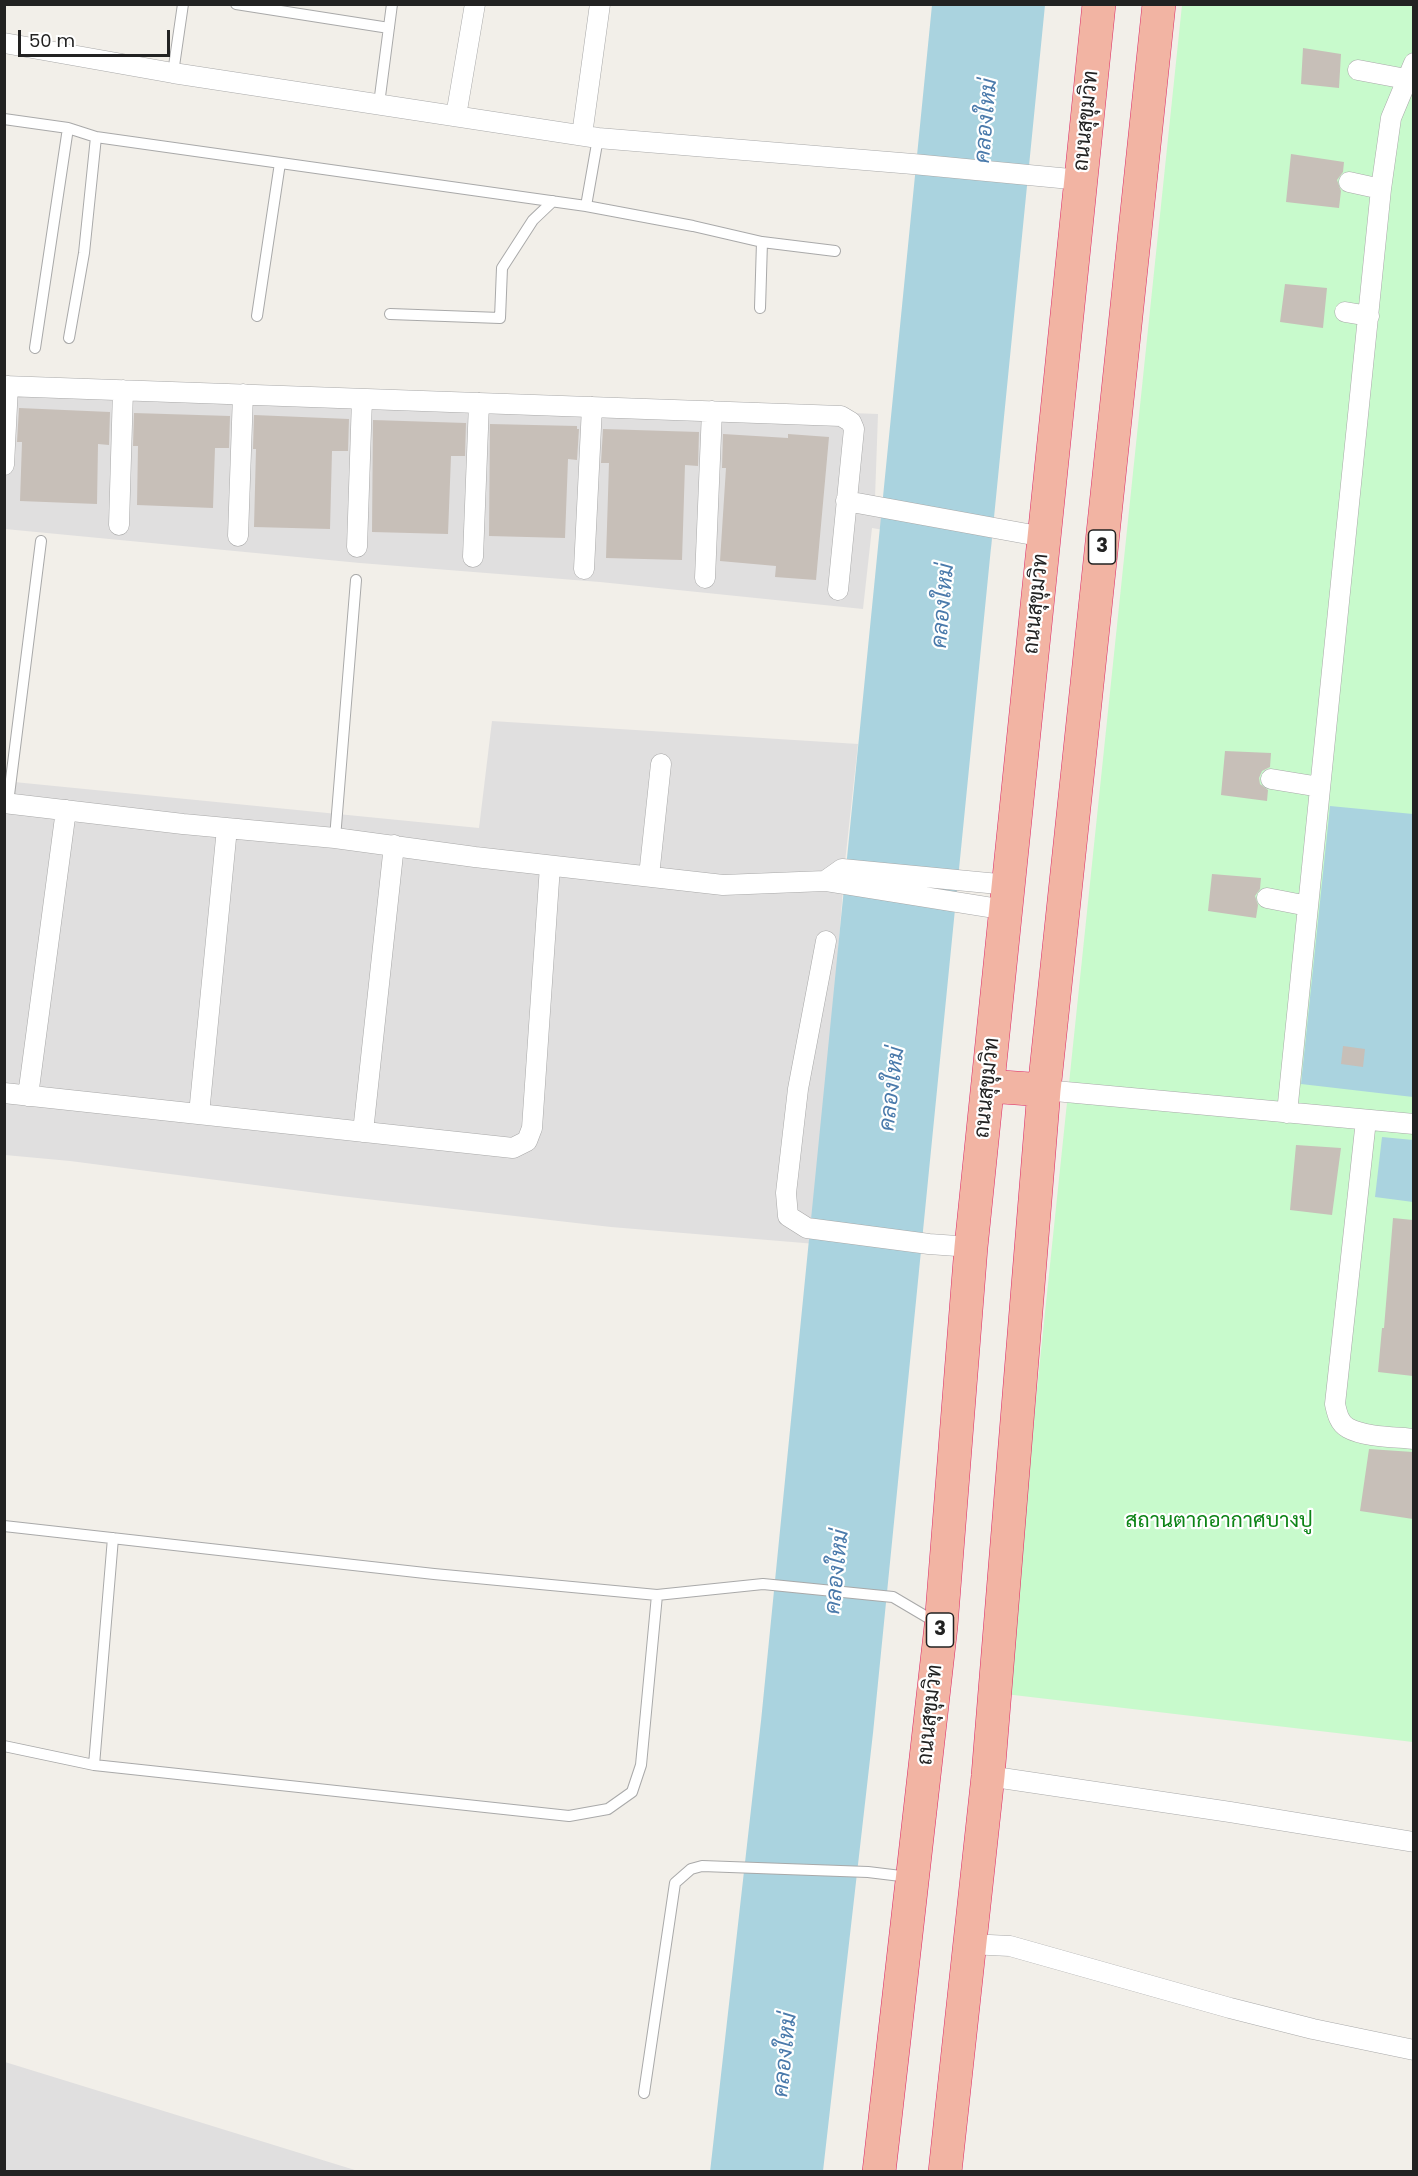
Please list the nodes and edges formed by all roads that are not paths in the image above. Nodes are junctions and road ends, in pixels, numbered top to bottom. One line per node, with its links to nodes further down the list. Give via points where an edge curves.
1 (183, 4): 12 (lane)
2 (236, 4): 8 (lane)
3 (392, 4): 8 (lane)
4 (475, 4): 14 (street)
5 (600, 4): 18 (street)
6 (1099, 4): 20 (highway, ถนนสุขุมวิท / 3)
7 (1159, 4): 69 (highway, 3)
8 (389, 28): 13 (lane)
9 (4, 43): 12 (street)
10 (1358, 70): 11 (street)
11 (1410, 71): 22 (street, via 1391,118)
12 (173, 73): 13 (street)
13 (379, 104): 14 (street)
14 (456, 116): 18 (street)
15 (4, 119): 16 (lane)
16 (68, 128): 17 (lane); 33 (lane)
17 (96, 137): 19 (lane); 32 (lane, via 84,254)
18 (590, 137): 20 (street); 24 (lane)
19 (280, 164): 23 (lane); 30 (lane)
20 (1081, 180): 45 (highway, ถนนสุขุมวิท / 3)
21 (1349, 182): 22 (street)
22 (1381, 189): 31 (street)
23 (553, 201): 24 (lane); 29 (lane, via 533,220 502,268 500,318)
24 (586, 206): 25 (lane)
25 (762, 242): 26 (lane); 27 (lane)
26 (835, 251)
27 (760, 308)
28 (1345, 312): 31 (street)
29 (390, 314)
30 (257, 316)
31 (1369, 316): 55 (street)
32 (69, 338)
33 (35, 348)
34 (6, 386): 35 (street); 41 (street)
35 (123, 390): 36 (street); 43 (street)
36 (243, 394): 37 (street); 44 (street)
37 (362, 399): 38 (street); 47 (street)
38 (479, 403): 39 (street); 48 (street)
39 (592, 407): 40 (street); 49 (street)
40 (712, 411): 42 (street, via 841,416 851,422 854,429); 50 (street)
41 (4, 465)
42 (846, 501): 45 (street); 52 (street)
43 (119, 525)
44 (238, 536)
45 (1044, 537): 64 (highway, ถนนสุขุมวิท / 3)
46 (41, 541): 56 (lane)
47 (357, 547)
48 (473, 557)
49 (584, 568)
50 (705, 578)
51 (356, 580): 59 (lane)
52 (838, 590)
53 (661, 765): 62 (street)
54 (1271, 779): 55 (street)
55 (1320, 787): 66 (street)
56 (6, 803): 57 (street)
57 (66, 810): 58 (street); 71 (street)
58 (227, 828): 59 (street); 73 (street)
59 (335, 838): 60 (street)
60 (394, 845): 61 (street); 76 (street)
61 (550, 866): 62 (street); 76 (street, via 532,1128 527,1141 513,1148)
62 (649, 876): 63 (street, via 723,885)
63 (835, 878): 64 (street, via 968,905); 64 (street, via 971,881)
64 (1007, 898): 68 (highway, ถนนสุขุมวิท / 3)
65 (1267, 898): 66 (street)
66 (1308, 906): 72 (street)
67 (826, 941): 77 (street, via 798,1089 786,1193 788,1216 807,1228)
68 (988, 1086): 69 (highway); 77 (highway, ถนนสุขุมวิท / 3)
69 (1044, 1090): 72 (street); 85 (highway, 3)
70 (4, 1093): 71 (street)
71 (28, 1096): 73 (street)
72 (1287, 1113): 74 (street)
73 (199, 1114): 76 (street)
74 (1366, 1120): 75 (street); 78 (street, via 1335,1404 1346,1428)
75 (1413, 1124)
76 (363, 1132)
77 (971, 1247): 82 (highway, ถนนสุขุมวิท / 3)
78 (1413, 1439)
79 (4, 1526): 80 (lane)
80 (113, 1538): 81 (lane); 84 (lane)
81 (657, 1595): 82 (lane, via 763,1584 894,1597); 84 (lane, via 641,1765 632,1792 608,1809 569,1816)
82 (941, 1626): 87 (highway, ถนนสุขุมวิท / 3)
83 (4, 1746): 84 (lane)
84 (94, 1766)
85 (988, 1776): 86 (street); 88 (highway, 3)
86 (1413, 1842)
87 (912, 1877): 90 (lane, via 735,1866 691,1869 675,1883); 91 (highway, ถนนสุขุมวิท / 3)
88 (969, 1944): 89 (street, via 1010,1946 1313,2029); 92 (highway, 3)
89 (1413, 2050)
90 (644, 2092)
91 (879, 2172)
92 (945, 2172)

